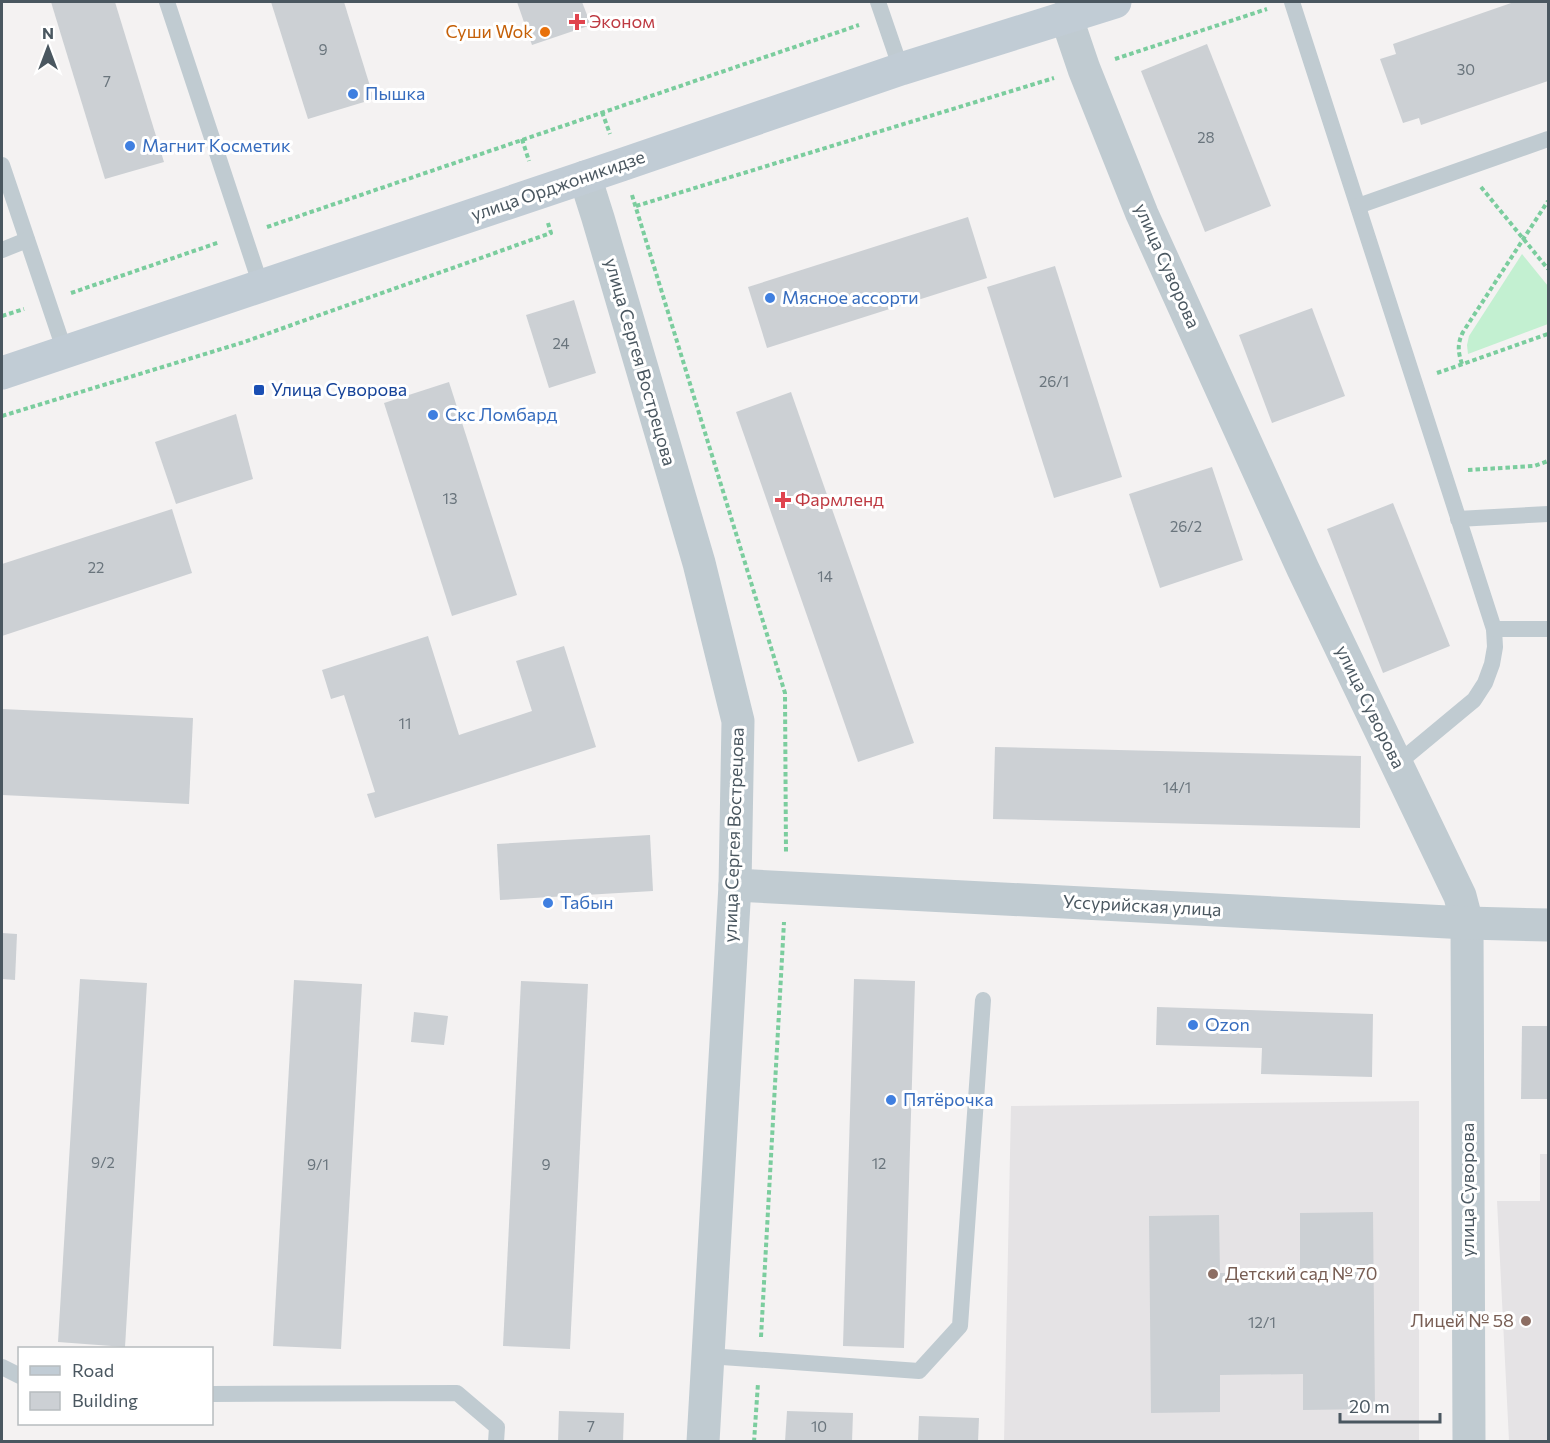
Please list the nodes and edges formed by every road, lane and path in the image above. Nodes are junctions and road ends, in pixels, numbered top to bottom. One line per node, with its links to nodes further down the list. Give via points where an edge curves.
1 (167, 2): 17 (lane)
2 (1115, 2): 5 (main road, улица Орджоникидзе)
3 (1285, 3): 6 (path); 15 (lane)
4 (881, 9): 7 (lane); 17 (path)
5 (1066, 16): 7 (main road, улица Орджоникидзе); 37 (street, улица Суворова, via 1142,214 1303,569)
6 (1111, 60)
7 (901, 69): 12 (main road, улица Орджоникидзе)
8 (1058, 77): 14 (path)
9 (1548, 139): 11 (lane)
10 (2, 165): 19 (lane)
11 (1466, 168): 15 (lane); 18 (path)
12 (585, 177): 22 (main road, улица Орджоникидзе); 38 (street, улица Сергея Вострецова, via 699,563 738,721)
13 (1548, 201): 18 (path)
14 (636, 206)
15 (1358, 206): 29 (lane)
16 (552, 233): 30 (path, via 241,343)
17 (243, 234): 22 (lane); 23 (path)
18 (1524, 239): 21 (path); 27 (path, via 1463,332 1458,345)
19 (27, 240): 20 (lane); 23 (lane)
20 (2, 250)
21 (1548, 268)
22 (261, 286): 26 (main road, улица Орджоникидзе)
23 (48, 300): 24 (path); 26 (lane)
24 (2, 316)
25 (1548, 334): 27 (path)
26 (65, 352): 28 (main road, улица Орджоникидзе)
27 (1462, 364): 29 (path)
28 (2, 373)
29 (1414, 381): 32 (lane)
30 (2, 416)
31 (1548, 461): 32 (path, via 1533,466)
32 (1443, 472): 34 (lane)
33 (1548, 514): 34 (lane)
34 (1458, 519): 35 (lane)
35 (1494, 629): 36 (lane); 37 (lane, via 1492,664 1473,700)
36 (1548, 629)
37 (1398, 764): 39 (street, улица Суворова, via 1460,896)
38 (735, 885): 39 (street, Уссурийская улица); 42 (street, улица Сергея Вострецова)
39 (1467, 923): 40 (street, Уссурийская улица); 48 (street, улица Суворова)
40 (1548, 926)
41 (983, 1000): 42 (lane, via 960,1326 919,1371)
42 (708, 1356): 47 (street, улица Сергея Вострецова)
43 (2, 1367): 44 (lane)
44 (18, 1375)
45 (213, 1394): 46 (lane, via 457,1393 497,1427)
46 (496, 1442)
47 (703, 1442)
48 (1469, 1442)

